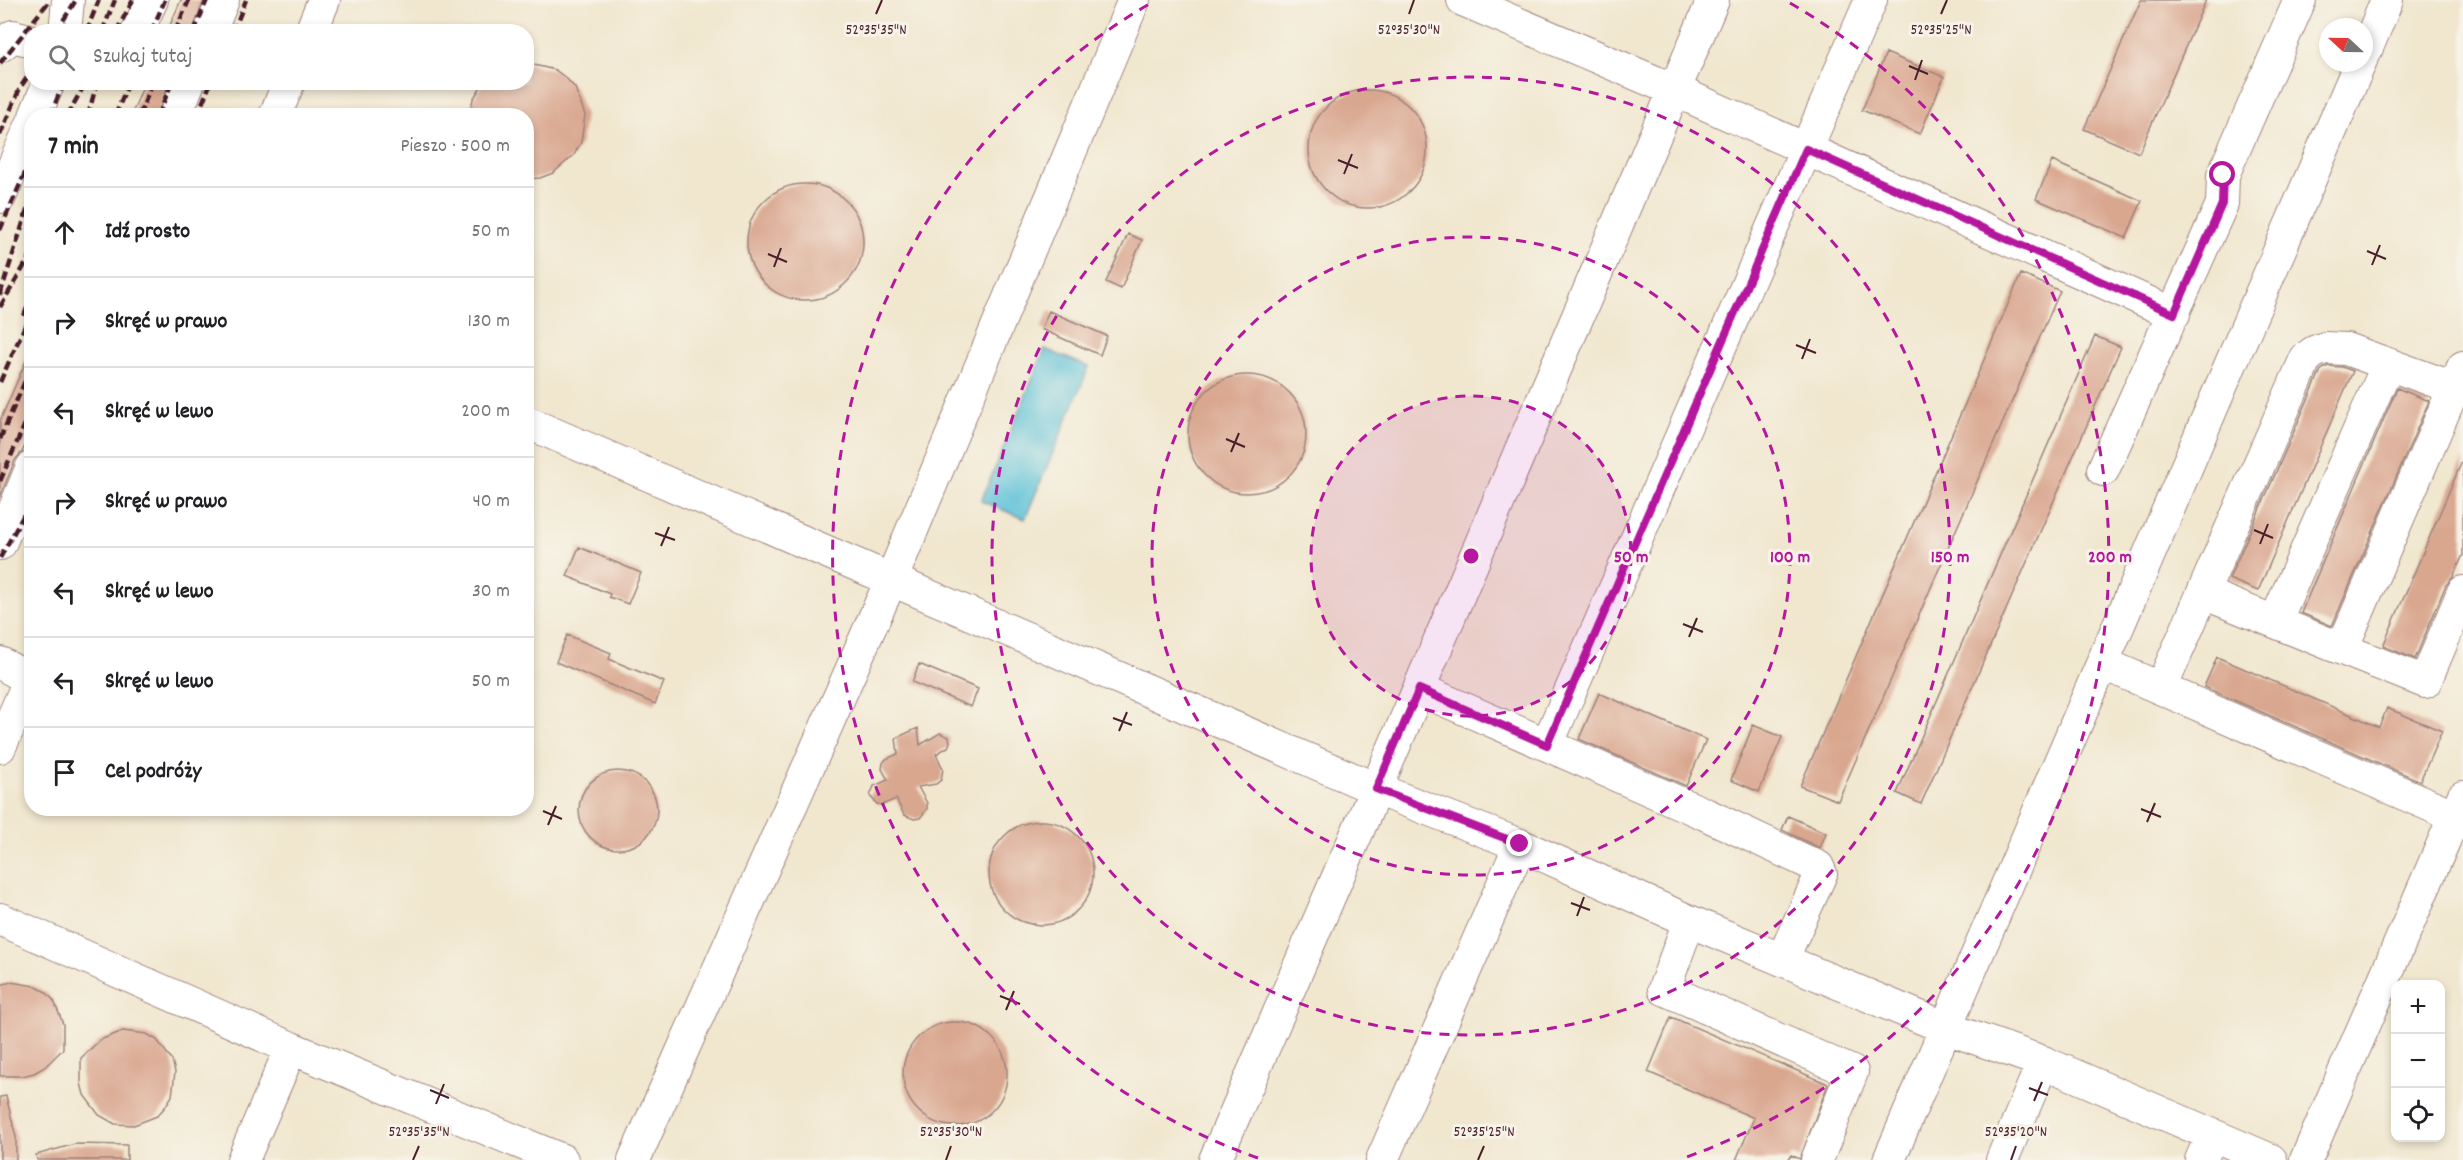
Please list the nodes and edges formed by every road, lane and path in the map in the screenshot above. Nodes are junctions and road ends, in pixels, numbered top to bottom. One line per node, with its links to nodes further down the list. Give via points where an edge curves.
1 (68, 0): 11 (lane)
2 (152, 0): 12 (lane)
3 (223, 0): 13 (lane)
4 (324, 0): 14 (lane)
5 (1134, 0): 36 (lane)
6 (1463, 0): 22 (lane)
7 (1713, 0): 22 (lane)
8 (1871, 0): 27 (lane)
9 (2300, 0): 29 (lane, via 2223,175 2222,204)
10 (2388, 0): 15 (lane)
11 (66, 24)
12 (141, 24)
13 (213, 24)
14 (314, 24)
15 (2373, 34)
16 (24, 39): 17 (lane, via 13,36)
17 (0, 46)
18 (2356, 72): 42 (lane)
19 (46, 90): 23 (lane)
20 (186, 90): 24 (lane)
21 (286, 90): 25 (lane)
22 (1674, 90): 27 (lane); 45 (lane)
23 (38, 108)
24 (179, 108)
25 (278, 108)
26 (24, 142): 28 (lane)
27 (1806, 149): 29 (lane); 47 (lane)
28 (0, 198)
29 (2174, 314): 33 (lane)
30 (2388, 364): 31 (lane); 38 (lane, via 2336,347 2306,358); 39 (lane)
31 (2459, 377): 40 (lane)
32 (534, 425): 36 (lane)
33 (2103, 470)
34 (24, 486): 35 (lane)
35 (0, 544)
36 (892, 578): 49 (lane); 61 (lane)
37 (2463, 592): 40 (lane, via 2424,682)
38 (2203, 593): 39 (lane); 44 (lane)
39 (2275, 622): 40 (lane)
40 (2342, 650)
41 (0, 663): 43 (lane)
42 (2102, 663): 44 (lane); 55 (lane)
43 (24, 674)
44 (2161, 688): 50 (lane)
45 (1419, 689): 47 (lane); 49 (lane)
46 (24, 691): 48 (lane)
47 (1547, 745): 54 (lane, via 1818,867 1821,874)
48 (0, 747)
49 (1376, 789): 51 (lane); 62 (lane)
50 (2459, 806): 68 (lane)
51 (1520, 844): 53 (lane); 63 (lane)
52 (0, 919): 56 (lane)
53 (1689, 921): 54 (lane); 64 (lane, via 1664,989 1852,1072)
54 (1782, 960): 55 (lane)
55 (1946, 1028): 57 (lane); 65 (lane)
56 (291, 1048): 59 (lane); 60 (lane)
57 (2043, 1062): 58 (lane); 66 (lane)
58 (2207, 1147): 67 (lane)
59 (243, 1160)
60 (562, 1160)
61 (634, 1160)
62 (1215, 1160)
63 (1382, 1160)
64 (1817, 1160)
65 (1889, 1160)
66 (2002, 1160)
67 (2271, 1160)
68 (2306, 1160)

